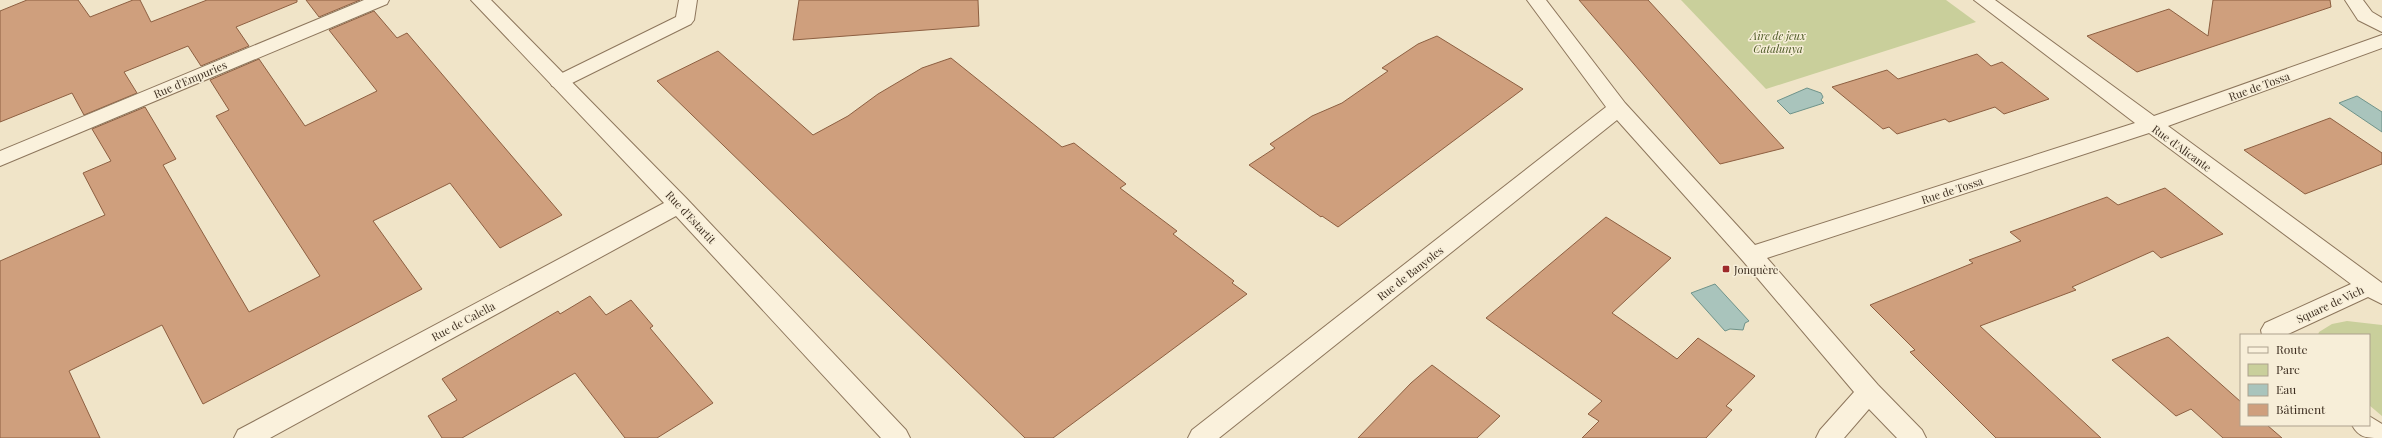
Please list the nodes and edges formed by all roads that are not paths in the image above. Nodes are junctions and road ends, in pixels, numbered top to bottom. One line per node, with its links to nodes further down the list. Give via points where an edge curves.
1 (380, 0): 12 (street, Rue d'Empuries)
2 (480, 0): 9 (street, Rue d'Estartit)
3 (688, 0): 9 (lane, via 685,20)
4 (1536, 0): 10 (street)
5 (1983, 0): 11 (street, Rue d'Alicante)
6 (2354, 0): 7 (street, via 2365,16)
7 (2382, 26)
8 (2382, 41): 11 (street, Rue de Tossa)
9 (559, 82): 13 (street, Rue d'Estartit)
10 (1618, 108): 14 (street); 21 (street, Rue de Banyoles)
11 (2151, 125): 14 (street, Rue de Tossa); 15 (street, Rue d'Alicante)
12 (0, 159)
13 (679, 205): 19 (street, Rue de Calella); 20 (street, Rue d'Estartit)
14 (1751, 255): 17 (street)
15 (2375, 290): 16 (street, Square de Vich, via 2273,330)
16 (2274, 334)
17 (1869, 392): 22 (street); 23 (street)
18 (2366, 426): 24 (street)
19 (247, 438)
20 (897, 438)
21 (1201, 438)
22 (1829, 438)
23 (1913, 438)
24 (2381, 438)

